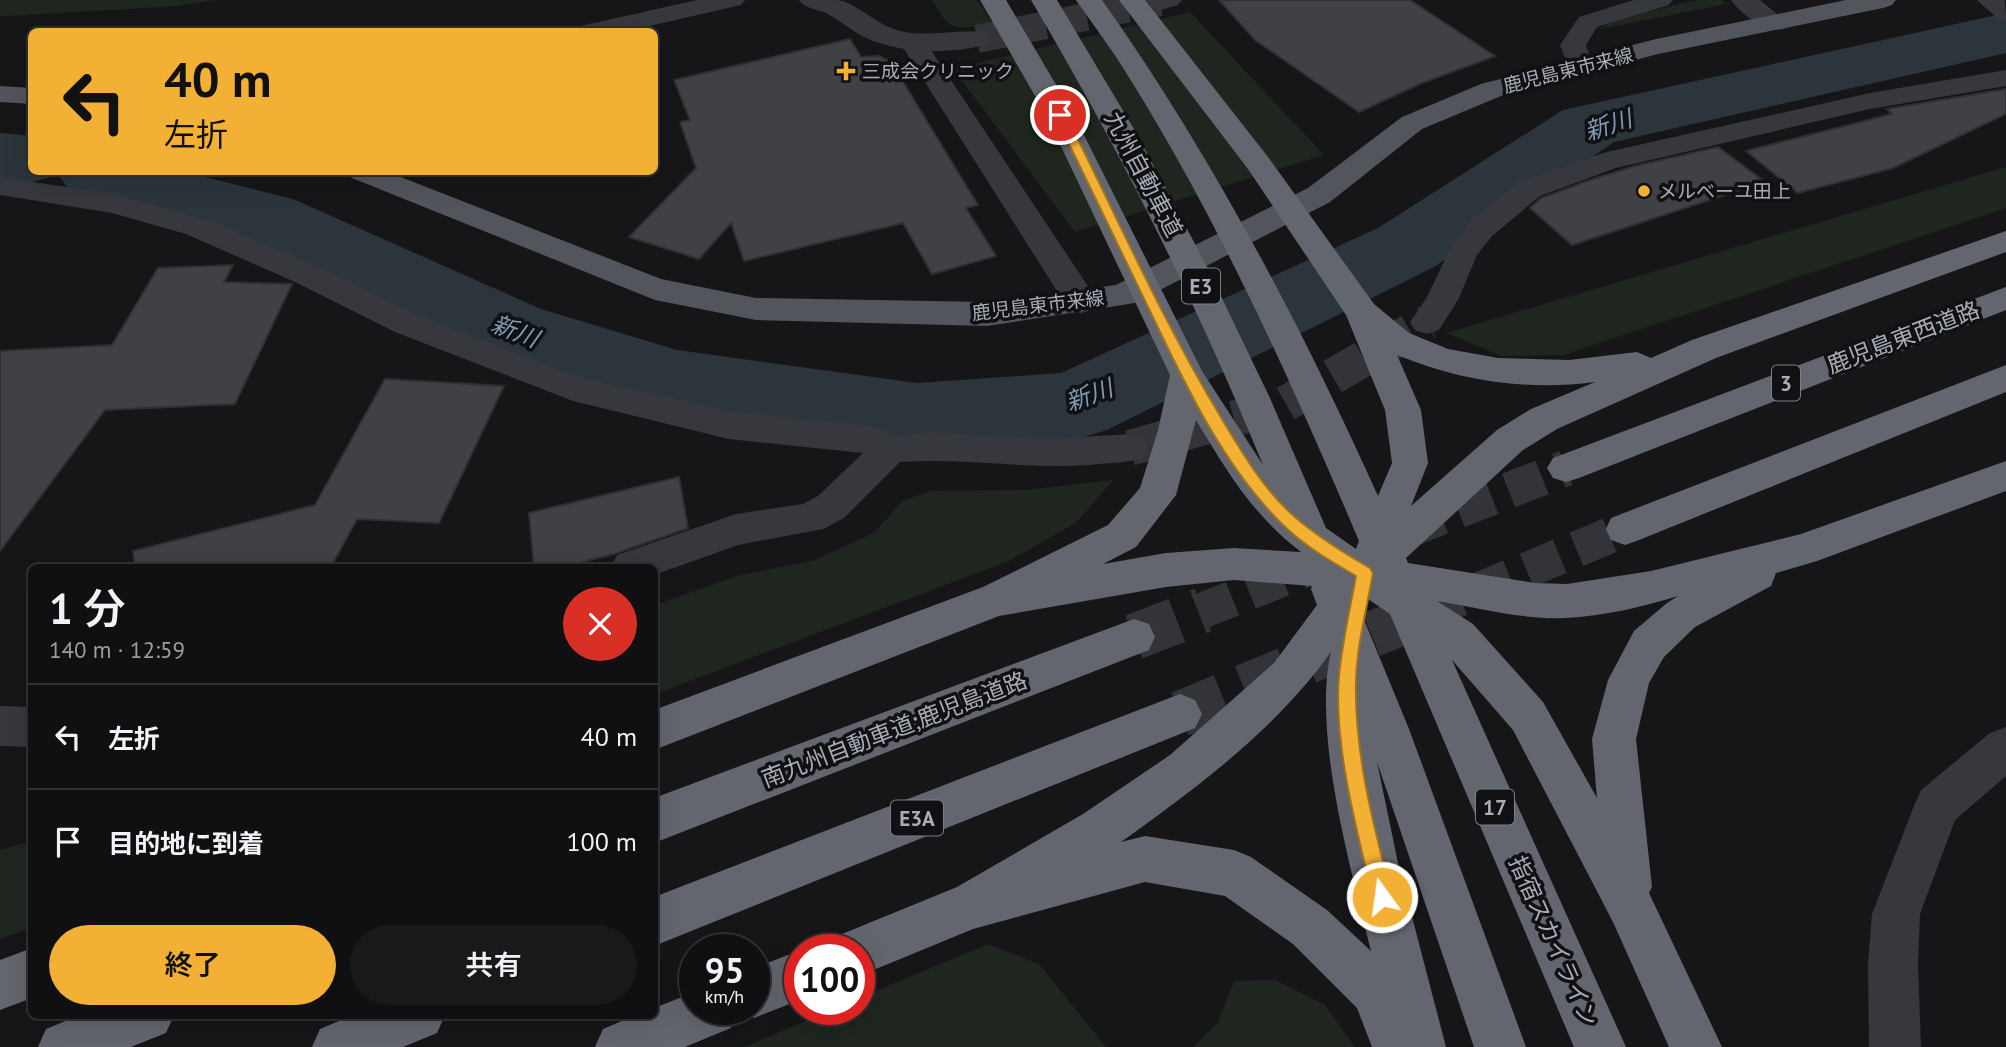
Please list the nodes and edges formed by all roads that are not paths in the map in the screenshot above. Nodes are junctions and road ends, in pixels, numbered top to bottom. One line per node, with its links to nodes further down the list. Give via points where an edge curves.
1 (732, 0): 11 (street)
2 (812, 0): 13 (street, via 832,4 879,33)
3 (993, 0): 26 (highway, via 1060,115)
4 (1044, 0): 35 (highway, 九州自動車道 / E3, via 1168,218 1266,423)
5 (1089, 0): 35 (highway, 九州自動車道 / E3, via 1144,79 1220,209 1321,409)
6 (1660, 0): 14 (street, via 1588,22 1573,45)
7 (1744, 0): 10 (street)
8 (1154, 1): 23 (highway, via 1258,163)
9 (1870, 1): 10 (main road, 鹿児島東市来線)
10 (1776, 23): 14 (main road, 鹿児島東市来線)
11 (603, 28)
12 (978, 39): 13 (street, via 947,44)
13 (912, 41): 22 (street)
14 (1580, 67): 22 (main road, 鹿児島東市来線, via 1491,90 1412,123 1319,195 1123,295)
15 (2006, 78): 24 (street, via 1870,101 1607,161 1529,189 1481,229 1463,252)
16 (0, 94): 17 (main road)
17 (28, 96)
18 (370, 175): 22 (main road, 鹿児島東市来線, via 655,289 756,309 987,314)
19 (0, 186): 29 (street, via 113,204 197,227 407,324 573,388 729,425 874,440)
20 (2006, 241): 25 (highway)
21 (2006, 298): 30 (highway, 鹿児島東西道路 / 3)
22 (1081, 302)
23 (1362, 312): 25 (highway, via 1376,327 1416,352 1498,371 1603,370); 35 (highway, via 1403,410 1410,463)
24 (1427, 322)
25 (1704, 349): 35 (highway, via 1544,419 1510,440)
26 (1188, 375): 35 (highway, via 1238,458 1273,505 1306,536); 36 (highway, via 1157,495 1140,516 1122,536)
27 (2006, 378): 32 (highway)
28 (1130, 448): 29 (street, via 1051,453 931,446)
29 (890, 449): 34 (street, via 831,507 809,518 736,530)
30 (1566, 468)
31 (2006, 476): 33 (highway)
32 (1625, 529)
33 (1802, 550): 35 (highway, via 1651,588 1567,601); 45 (highway, via 1681,615 1648,643 1629,680 1614,739)
34 (640, 564)
35 (1361, 575): 36 (highway, via 1234,564 1166,570); 44 (highway, via 1289,676 1186,770 1099,830); 45 (highway, via 1458,637 1528,716); 57 (highway, via 1347,677 1348,728 1370,847); 58 (highway, via 1387,729); 59 (highway, 指宿スカイライン / 17)
36 (997, 599): 41 (highway)
37 (1134, 636): 43 (highway, 南九州自動車道;鹿児島道路)
38 (1180, 713): 46 (highway, E3A)
39 (0, 726): 40 (street)
40 (28, 727)
41 (658, 728)
42 (2006, 748): 61 (street, via 1937,806 1896,914)
43 (658, 819)
44 (973, 905): 47 (highway); 56 (highway, via 1145,859 1234,874 1310,926 1376,991)
45 (1630, 905): 60 (highway)
46 (658, 920)
47 (875, 945)
48 (28, 974): 49 (highway)
49 (0, 985)
50 (138, 1019): 53 (highway)
51 (409, 1019): 54 (highway)
52 (679, 1024): 55 (highway)
53 (64, 1047)
54 (338, 1047)
55 (621, 1047)
56 (1398, 1047)
57 (1420, 1047)
58 (1500, 1047)
59 (1600, 1047)
60 (1696, 1047)
61 (1895, 1047)

